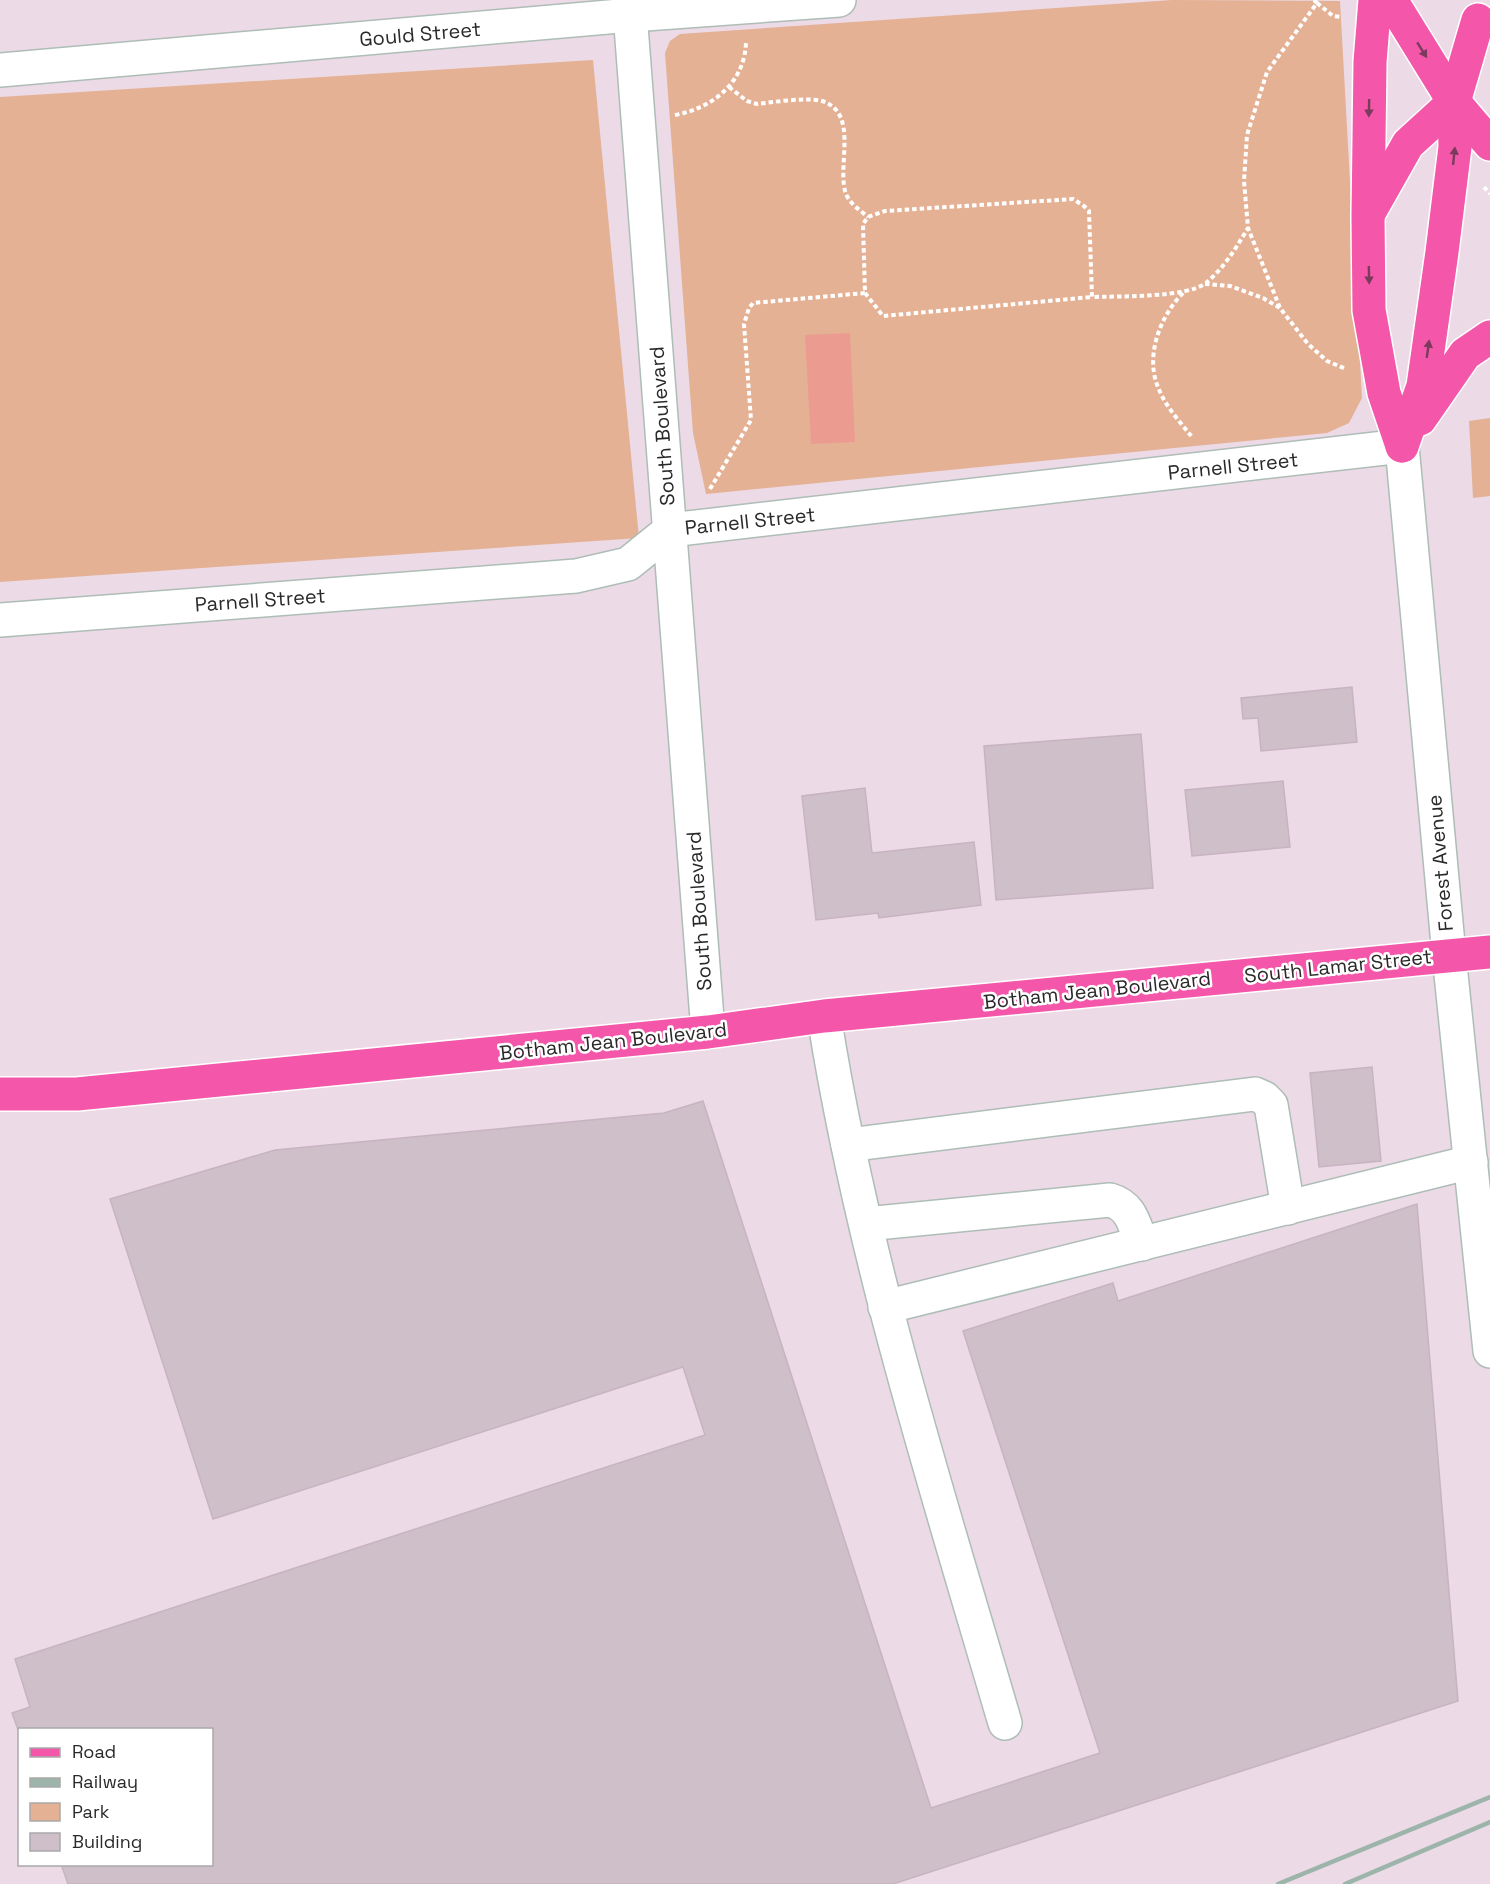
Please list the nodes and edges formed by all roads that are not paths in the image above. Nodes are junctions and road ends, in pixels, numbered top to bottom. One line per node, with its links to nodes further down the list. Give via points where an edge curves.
1 (839, 0): 4 (street, Gould Street)
2 (1375, 0): 10 (main road, one-way to 10)
3 (1390, 0): 7 (main road, one-way to 7)
4 (630, 8): 6 (street, Gould Street); 13 (street, South Boulevard)
5 (1478, 19): 7 (main road)
6 (0, 70)
7 (1454, 102): 8 (main road); 9 (main road); 10 (main road, via 1408,144); 12 (main road, one-way to 7, via 1423,386 1455,147)
8 (1490, 108)
9 (1490, 144)
10 (1368, 216): 12 (main road, one-way to 12, via 1370,310 1384,393)
11 (1490, 337): 12 (main road, via 1465,354)
12 (1402, 446): 13 (street, Parnell Street); 16 (street, Forest Avenue)
13 (670, 530): 14 (street, Parnell Street, via 628,564 576,576); 19 (street, South Boulevard)
14 (0, 620)
15 (1490, 952): 16 (main road)
16 (1449, 956): 17 (main road, South Lamar Street); 22 (street, Forest Avenue)
17 (1226, 977): 18 (main road, Botham Jean Boulevard)
18 (824, 1017): 19 (main road, Botham Jean Boulevard); 21 (street)
19 (708, 1032): 20 (main road, Botham Jean Boulevard, via 77,1094)
20 (0, 1094)
21 (848, 1145): 23 (street, via 1255,1094 1270,1105); 24 (street)
22 (1471, 1162): 23 (street); 27 (street, Forest Avenue)
23 (1288, 1208): 25 (street)
24 (866, 1224): 25 (street, via 1110,1200 1124,1206); 26 (street)
25 (1142, 1244): 26 (street)
26 (885, 1308): 28 (street)
27 (1490, 1352)
28 (1005, 1723)

